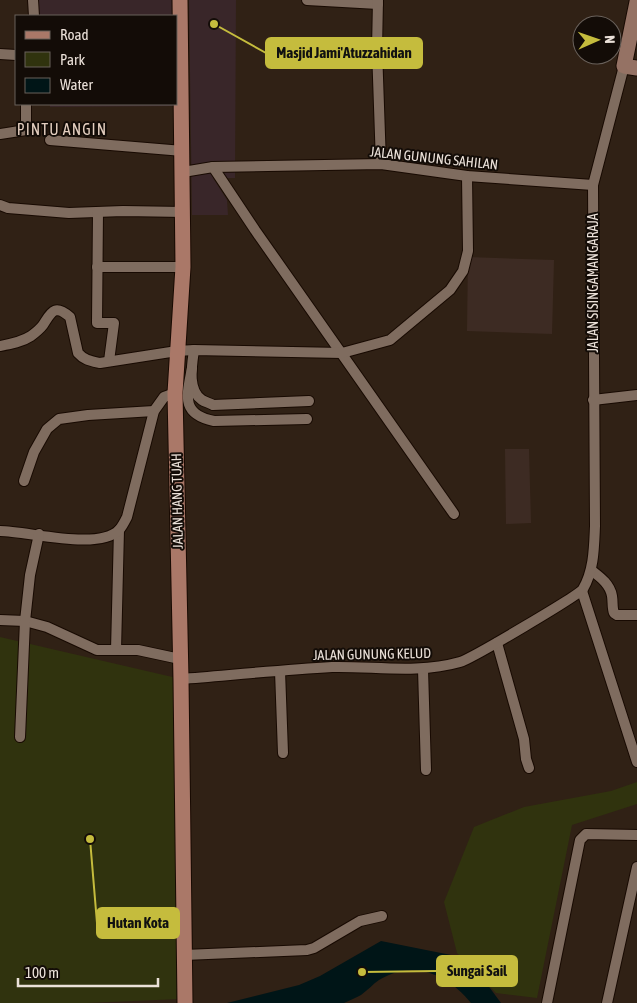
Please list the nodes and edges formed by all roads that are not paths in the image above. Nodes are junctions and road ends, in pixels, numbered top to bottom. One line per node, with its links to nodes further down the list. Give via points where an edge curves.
1 (33, 0): 6 (street)
2 (180, 0): 7 (main road, JALAN HANG TUAH)
3 (307, 0): 4 (street)
4 (378, 2): 15 (street)
5 (633, 3): 10 (main road, JALAN SISINGAMANGARAJA)
6 (34, 15)
7 (179, 53): 14 (main road, JALAN HANG TUAH)
8 (0, 54): 9 (street)
9 (15, 54)
10 (630, 67): 19 (street, JALAN SISINGAMANGARAJA)
11 (26, 105): 12 (street, via 26,130)
12 (0, 134)
13 (50, 140): 14 (street)
14 (183, 151): 17 (main road, JALAN HANG TUAH)
15 (381, 164): 16 (street, JALAN GUNUNG SAHILAN); 18 (street, JALAN GUNUNG SAHILAN)
16 (213, 166): 17 (street, JALAN GUNUNG SAHILAN); 28 (street)
17 (183, 172): 22 (main road, JALAN HANG TUAH)
18 (466, 176): 19 (street, JALAN GUNUNG SAHILAN); 28 (street, via 468,251 463,271 450,290 390,340)
19 (593, 185): 33 (street, JALAN SISINGAMANGARAJA)
20 (0, 205): 21 (street, via 30,211)
21 (98, 212): 22 (street); 23 (street)
22 (184, 212): 24 (main road, JALAN HANG TUAH)
23 (97, 267): 24 (street); 29 (street, via 97,323 114,323)
24 (183, 267): 27 (main road, JALAN HANG TUAH)
25 (0, 346): 29 (street, via 23,340 42,327 54,310 70,317 78,353 82,357 88,361)
26 (194, 350): 27 (street); 28 (street); 30 (street)
27 (177, 351): 29 (street); 31 (main road, JALAN HANG TUAH)
28 (342, 354): 38 (street)
29 (109, 361)
30 (192, 368): 34 (street, via 193,386 200,399 213,405); 36 (street, via 187,401 202,419 214,422)
31 (175, 393): 35 (street, via 164,397); 49 (main road, JALAN HANG TUAH)
32 (637, 396): 33 (street)
33 (593, 400): 42 (street, JALAN SISINGAMANGARAJA, via 594,549)
34 (309, 401)
35 (154, 411): 37 (street, via 59,419 47,428); 39 (street, via 128,517)
36 (307, 419)
37 (24, 481)
38 (454, 514)
39 (119, 530): 41 (street, via 105,537 79,540); 48 (street)
40 (0, 531): 41 (street)
41 (39, 534): 46 (street)
42 (591, 570): 43 (street); 44 (street, via 609,588 612,611 616,615)
43 (582, 591): 47 (street, JALAN GUNUNG KELUD); 55 (street)
44 (637, 615)
45 (0, 620): 46 (street)
46 (24, 621): 48 (street, via 47,626 97,650); 53 (street)
47 (497, 643): 50 (street, JALAN GUNUNG KELUD, via 462,662); 56 (street)
48 (116, 650): 49 (street, via 138,650)
49 (180, 659): 52 (main road, JALAN HANG TUAH)
50 (423, 669): 51 (street, JALAN GUNUNG KELUD, via 333,667); 57 (street)
51 (280, 671): 52 (street, JALAN GUNUNG KELUD); 54 (street)
52 (181, 679): 61 (main road, JALAN HANG TUAH)
53 (20, 737)
54 (283, 753)
55 (637, 762)
56 (529, 768)
57 (426, 770)
58 (637, 835): 63 (street, via 586,834 580,840)
59 (637, 867): 64 (street)
60 (382, 916): 61 (street, via 360,921 307,950)
61 (184, 956): 62 (main road, JALAN HANG TUAH)
62 (185, 1003)
63 (547, 1003)
64 (607, 1003)

